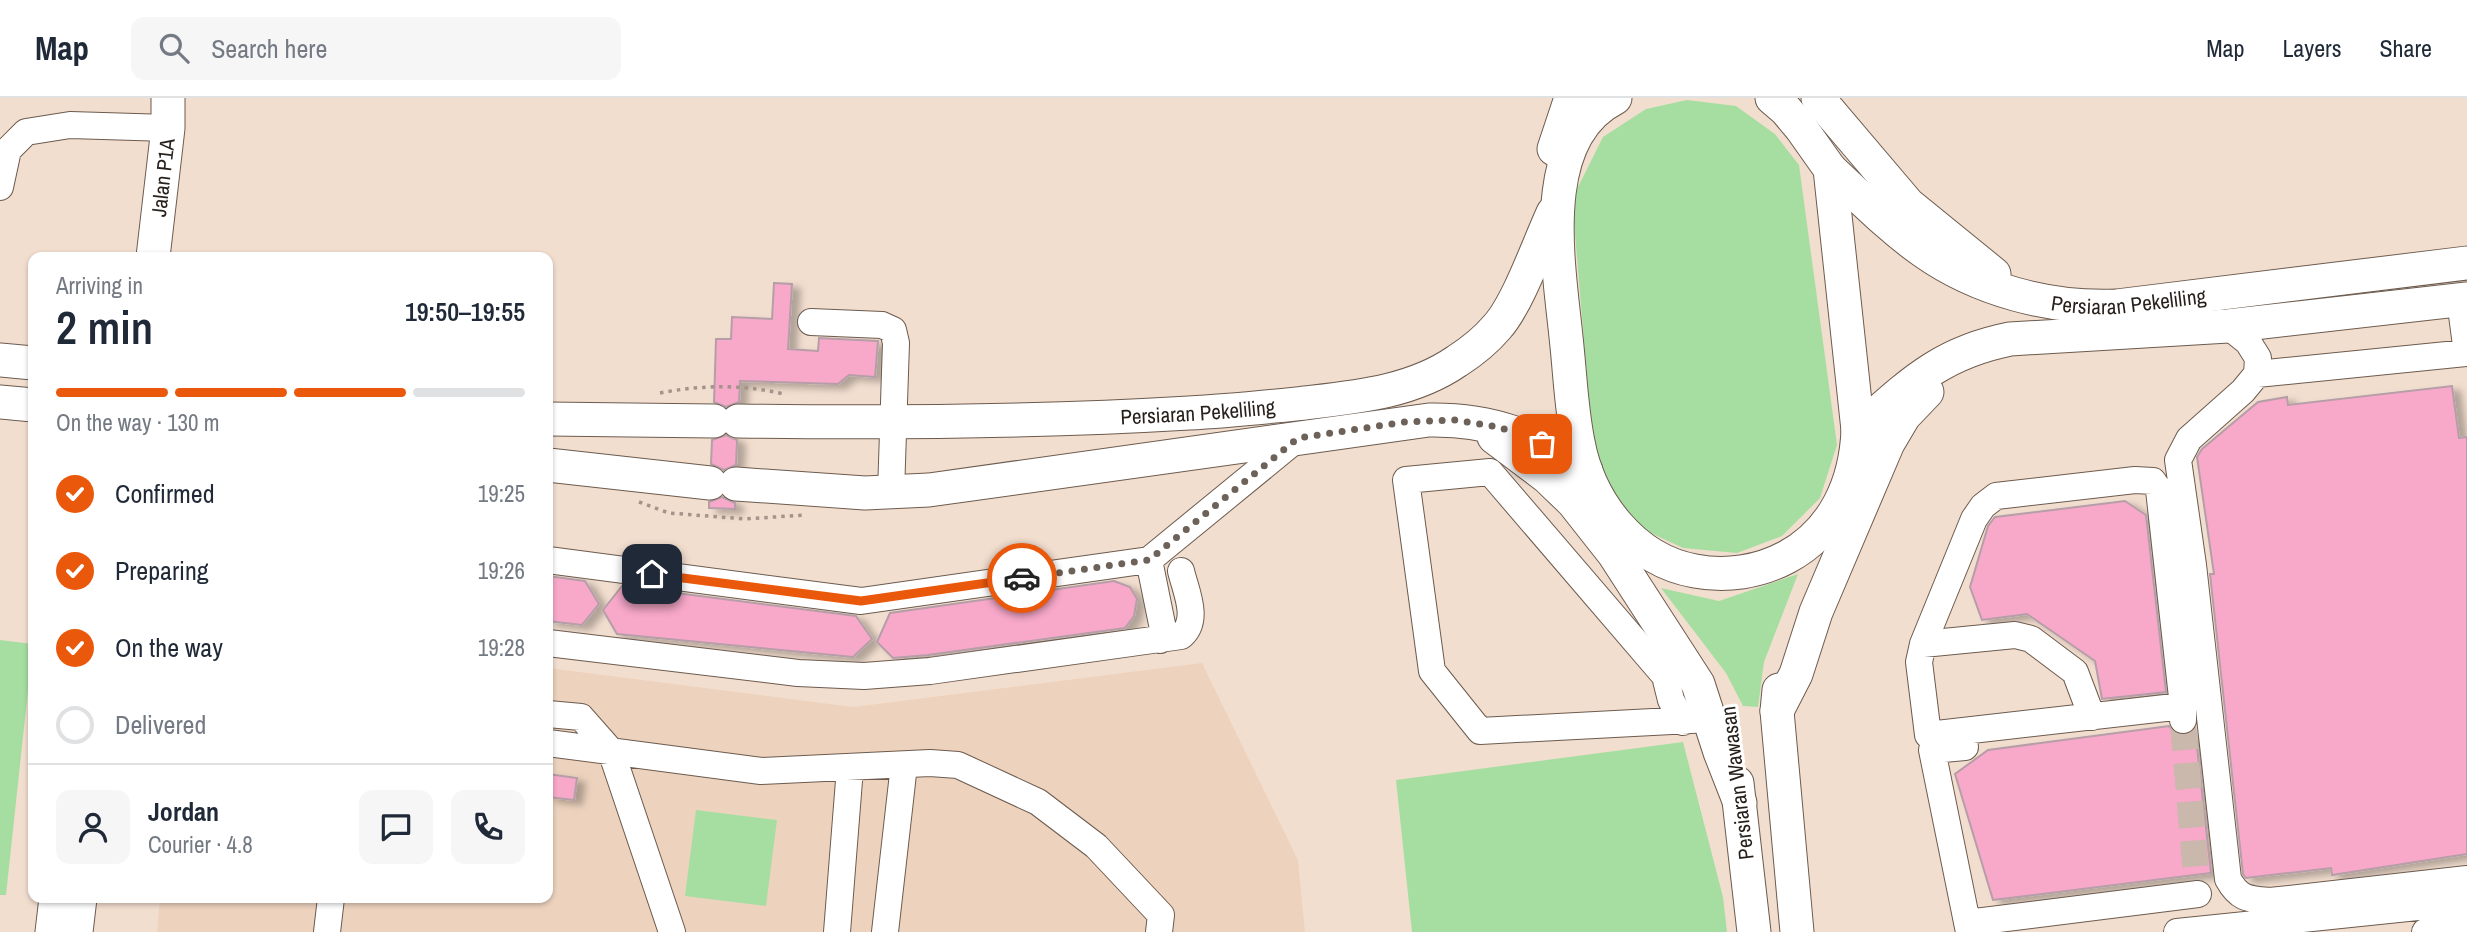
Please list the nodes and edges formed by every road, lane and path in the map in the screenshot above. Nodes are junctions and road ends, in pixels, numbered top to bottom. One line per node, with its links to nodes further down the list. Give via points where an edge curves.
1 (1615, 98): 4 (main road)
2 (1772, 98): 7 (main road, Persiaran Pekeliling)
3 (1818, 98): 13 (main road, via 1908,204)
4 (1584, 105): 9 (main road); 10 (main road, via 1538,196)
5 (168, 113): 6 (street, via 26,132); 11 (main road, Jalan P1A)
6 (4, 149): 8 (street)
7 (1830, 169): 13 (main road, Persiaran Pekeliling, via 1923,252 1960,274); 26 (main road)
8 (0, 187)
9 (1558, 202): 10 (main road, Persiaran Pekeliling); 29 (main road, via 1558,256 1578,443)
10 (1539, 243): 24 (main road, Persiaran Pekeliling, via 1499,326 1456,362 1398,388 1241,410)
11 (154, 252)
12 (2467, 262): 13 (main road, Persiaran Pekeliling, via 2117,306 2068,305)
13 (2021, 295)
14 (2464, 300): 16 (main road, Persiaran Pekeliling); 20 (street, via 2467,353)
15 (811, 322): 24 (street, via 882,325 893,330)
16 (2228, 326): 17 (main road, Persiaran Pekeliling); 20 (street, via 2248,342 2258,358)
17 (2063, 335): 26 (main road, Persiaran Pekeliling, via 2010,339 1954,355 1903,389); 39 (main road, via 2030,358 1944,381 1922,395 1903,416 1871,478 1796,674)
18 (0, 360): 19 (main road)
19 (28, 363)
20 (2256, 374): 50 (street, via 2189,439 2178,460 2205,645 2228,879 2235,892 2270,901)
21 (0, 402): 22 (main road)
22 (28, 405)
23 (553, 419): 24 (main road, Persiaran Pekeliling)
24 (894, 422): 30 (street)
25 (1468, 422): 27 (main road, Persiaran Pekeliling, via 1405,422); 29 (main road, Persiaran Pekeliling, via 1521,434); 41 (main road, via 1547,477 1614,554 1698,684)
26 (1858, 430): 31 (main road, via 1853,473)
27 (1298, 438): 30 (main road, Persiaran Pekeliling, via 1038,477); 33 (street)
28 (553, 466): 30 (main road, Persiaran Pekeliling, via 723,484)
29 (1586, 471): 32 (main road, via 1607,511)
30 (891, 492)
31 (1830, 520): 32 (main road, via 1790,556 1771,565 1721,575 1664,562); 39 (main road, Persiaran Wawasan, via 1791,632)
32 (1628, 537): 49 (main road, Persiaran Wawasan, via 1724,688)
33 (1149, 560): 34 (street, via 861,601); 36 (street, via 1163,629)
34 (553, 562)
35 (1181, 571): 36 (street, via 1191,625 1181,636)
36 (1160, 640): 37 (street, via 864,676 798,673)
37 (553, 644)
38 (1923, 644): 42 (street, via 2015,635 2031,639 2075,672); 43 (street, via 1974,519 1996,496 2153,481 2159,490); 44 (street, via 1919,662)
39 (1777, 711): 62 (main road, Persiaran Wawasan)
40 (553, 715): 46 (street, via 582,718)
41 (1682, 716): 41 (street, via 1480,731 1432,671 1406,480 1490,472 1665,676); 49 (main road)
42 (2092, 716): 43 (street); 44 (street)
43 (2183, 717): 44 (street, via 2088,733)
44 (1930, 743): 53 (street)
45 (553, 744): 46 (street)
46 (611, 751): 48 (street, via 761,771); 57 (street)
47 (904, 765): 48 (street); 59 (street); 60 (street, via 958,765 1038,802 1096,846 1161,915)
48 (850, 768): 58 (street)
49 (1740, 803): 61 (main road, Persiaran Wawasan)
50 (2467, 879)
51 (2467, 902): 55 (street)
52 (330, 903): 56 (street)
53 (1968, 927): 55 (street, via 2197,884)
54 (2467, 929): 63 (street)
55 (2190, 930)
56 (327, 932)
57 (672, 932)
58 (837, 932)
59 (885, 932)
60 (1159, 932)
61 (1754, 932)
62 (1797, 932)
63 (2425, 932)

